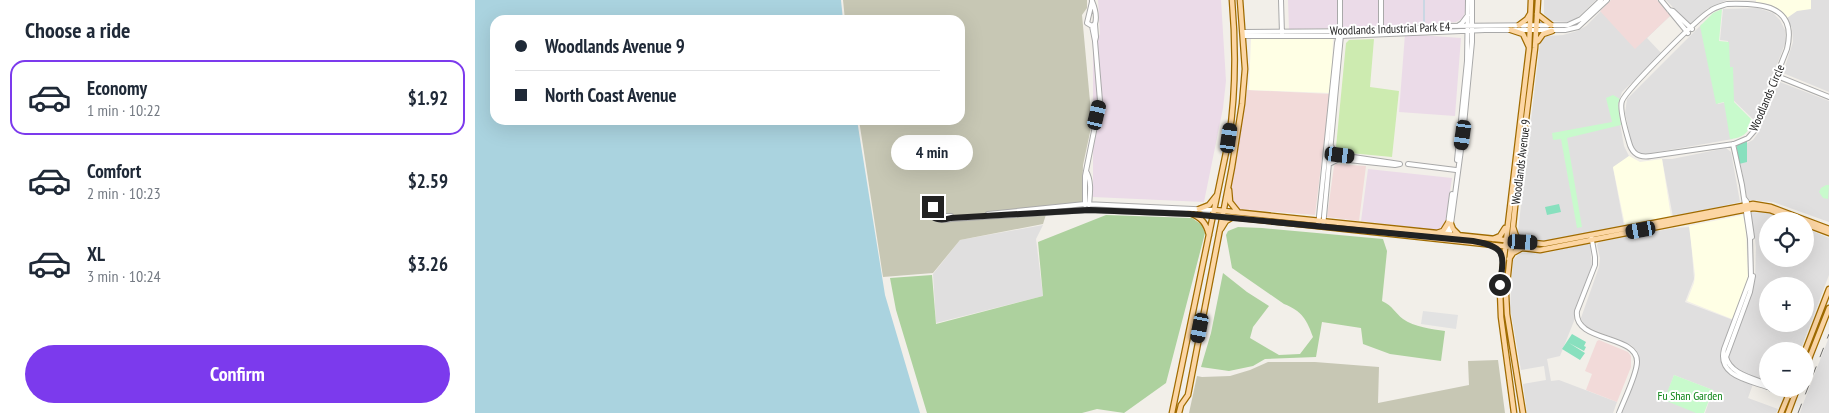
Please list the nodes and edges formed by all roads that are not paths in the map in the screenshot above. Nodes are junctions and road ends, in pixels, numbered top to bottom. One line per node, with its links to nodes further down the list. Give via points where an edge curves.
1 (1232, 0): 43 (main road, via 1236,70 1234,105)
2 (1241, 0): 29 (main road)
3 (1281, 0): 30 (street)
4 (1340, 0): 27 (street)
5 (1381, 0): 28 (street)
6 (1468, 0): 15 (street)
7 (1472, 0): 15 (street)
8 (1531, 0): 14 (main road, Woodlands Avenue 9)
9 (1538, 0): 16 (main road, Woodlands Avenue 9)
10 (1601, 0): 24 (street, via 1577,22)
11 (1607, 0): 24 (street, via 1579,27)
12 (1661, 0): 25 (street)
13 (1092, 1): 17 (street, via 1095,7); 17 (street, via 1087,24)
14 (1531, 11): 18 (main road); 22 (main road, Woodlands Avenue 9)
15 (1470, 12): 19 (street); 20 (street); 21 (street)
16 (1537, 14): 23 (main road, Woodlands Avenue 9); 24 (main road)
17 (1093, 25): 44 (street, via 1099,106 1086,171 1089,175)
18 (1519, 25): 21 (street, Woodlands Industrial Park E4); 22 (street, Woodlands Industrial Park E4)
19 (1457, 28): 20 (street, Woodlands Industrial Park E4); 28 (street, Woodlands Industrial Park E4); 31 (street)
20 (1470, 28): 21 (street, Woodlands Industrial Park E4); 31 (street)
21 (1483, 28): 26 (street, Woodlands Industrial Park E4); 31 (street)
22 (1531, 28): 23 (street, Woodlands Industrial Park E4); 26 (street, Woodlands Industrial Park E4); 33 (main road, Woodlands Avenue 9)
23 (1537, 28): 24 (street, Woodlands Industrial Park E4); 32 (main road, Woodlands Avenue 9)
24 (1551, 28): 32 (main road, via 1540,36)
25 (1690, 29): 35 (street, Woodlands Circle, via 1709,11 1727,4 1760,4 1772,8 1782,15 1789,36); 37 (street, Woodlands Circle, via 1625,96 1621,106 1629,143 1637,155 1645,157)
26 (1511, 30): 33 (main road, via 1523,34)
27 (1340, 33): 28 (street, Woodlands Industrial Park E4); 30 (street, Woodlands Industrial Park E4); 38 (street); 55 (street)
28 (1381, 33)
29 (1243, 34): 30 (street, Woodlands Industrial Park E4); 42 (main road, via 1242,104)
30 (1282, 35)
31 (1470, 42): 34 (street)
32 (1535, 48): 57 (main road, Woodlands Avenue 9)
33 (1529, 49): 56 (main road, Woodlands Avenue 9)
34 (1468, 73): 41 (street); 54 (street)
35 (1777, 76): 36 (street); 37 (street, Woodlands Circle, via 1753,133)
36 (1829, 97)
37 (1733, 144): 45 (street)
38 (1331, 146): 39 (street); 39 (street, via 1340,155 1400,164 1339,159)
39 (1329, 164): 55 (street)
40 (1408, 164): 41 (street)
41 (1456, 170): 54 (street)
42 (1229, 183): 50 (main road); 51 (main road, via 1230,202)
43 (1219, 191): 47 (main road, via 1211,203); 49 (main road)
44 (1087, 204): 46 (street); 46 (street, via 948,217 927,201 927,212 941,221); 47 (street)
45 (1746, 207): 48 (main road); 59 (main road, via 1771,207); 66 (main road); 83 (street, via 1753,284 1726,357 1734,370)
46 (1087, 210): 52 (street)
47 (1199, 210): 49 (street)
48 (1775, 212)
49 (1215, 213): 50 (main road); 52 (street); 64 (main road)
50 (1223, 213): 51 (main road); 53 (main road); 60 (main road)
51 (1239, 213): 55 (main road, via 1294,217)
52 (1190, 214): 64 (main road, via 1203,220)
53 (1234, 217): 55 (main road); 60 (main road, via 1226,221)
54 (1450, 223): 62 (main road); 63 (main road); 65 (street)
55 (1321, 224): 62 (main road); 65 (main road)
56 (1507, 224): 67 (main road, via 1500,236); 68 (main road, Woodlands Avenue 9)
57 (1512, 227): 69 (main road, Woodlands Avenue 9); 70 (main road)
58 (1814, 227): 61 (main road)
59 (1829, 229)
60 (1219, 233): 76 (main road)
61 (1829, 233)
62 (1436, 234): 65 (main road)
63 (1460, 235): 65 (main road); 67 (main road)
64 (1210, 237): 75 (main road)
65 (1448, 237): 67 (main road)
66 (1593, 237): 70 (main road); 90 (street, via 1595,265 1577,318 1584,328 1631,348 1637,357)
67 (1490, 242): 68 (main road); 71 (main road)
68 (1505, 243): 69 (main road); 71 (main road, Woodlands Avenue 9)
69 (1511, 244): 70 (main road); 72 (main road, Woodlands Avenue 9)
70 (1523, 245): 72 (main road)
71 (1503, 257): 82 (main road, Woodlands Avenue 9, via 1500,305)
72 (1508, 262): 81 (main road, Woodlands Avenue 9, via 1507,314)
73 (1829, 289): 77 (main road)
74 (1829, 308): 79 (main road)
75 (1189, 328): 76 (main road, via 1195,335); 80 (main road)
76 (1200, 328): 78 (main road)
77 (1808, 342)
78 (1197, 343): 80 (main road, via 1196,339 1190,339); 87 (main road, via 1188,395)
79 (1814, 346)
80 (1185, 351): 86 (main road)
81 (1516, 371): 82 (main road, via 1511,369); 89 (main road, Woodlands Avenue 9)
82 (1509, 375): 88 (main road, Woodlands Avenue 9)
83 (1759, 381)
84 (1787, 397): 91 (main road)
85 (1794, 397): 92 (main road)
86 (1172, 413)
87 (1179, 413)
88 (1514, 413)
89 (1523, 413)
90 (1619, 413)
91 (1781, 413)
92 (1788, 413)

